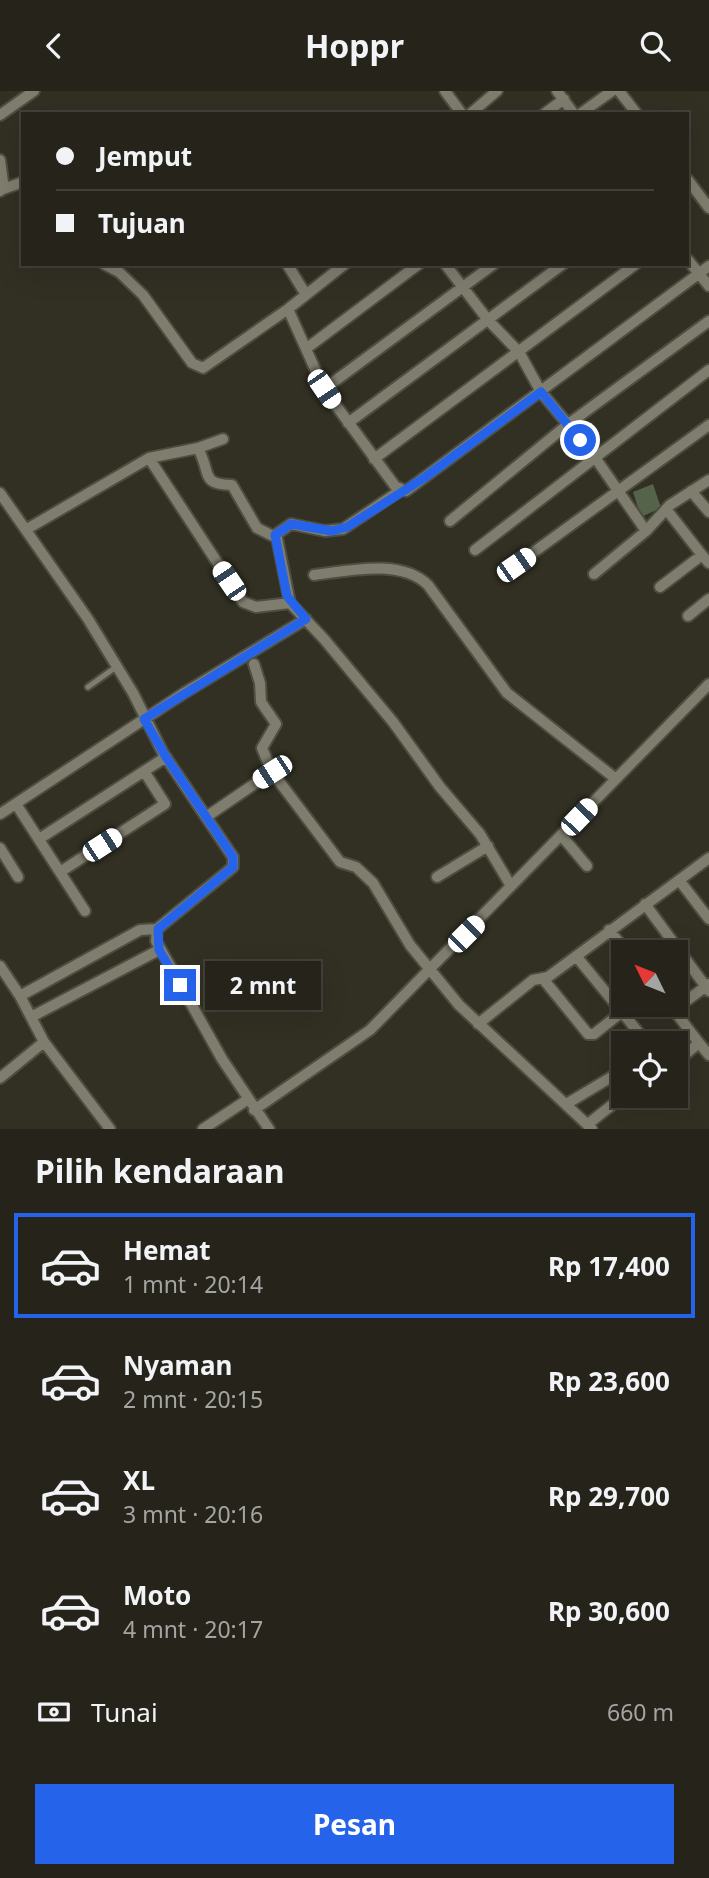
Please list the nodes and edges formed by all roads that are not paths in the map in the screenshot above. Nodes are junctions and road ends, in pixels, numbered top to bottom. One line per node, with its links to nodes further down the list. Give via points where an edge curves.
1 (34, 91): 13 (street)
2 (445, 91): 7 (street)
3 (497, 91): 8 (street)
4 (612, 91): 11 (street)
5 (619, 91): 12 (street)
6 (560, 95): 9 (street); 10 (street)
7 (461, 112)
8 (472, 112)
9 (546, 112)
10 (573, 112)
11 (583, 112)
12 (635, 112)
13 (0, 115)
14 (0, 160): 17 (street)
15 (689, 181): 18 (street)
16 (21, 183): 17 (street)
17 (4, 189)
18 (709, 208)
19 (689, 261): 29 (street)
20 (108, 266): 33 (street, via 143,295 197,368 210,364)
21 (288, 266): 32 (street)
22 (341, 266): 32 (street)
23 (416, 266): 36 (street)
24 (447, 266): 31 (street)
25 (491, 266): 31 (street)
26 (560, 266): 34 (street)
27 (633, 266): 37 (street)
28 (709, 266): 29 (street)
29 (698, 274): 30 (street); 40 (street)
30 (709, 286)
31 (464, 287): 34 (street); 39 (street)
32 (305, 293): 33 (street)
33 (288, 309): 36 (street)
34 (488, 320): 37 (street); 41 (street)
35 (709, 321): 42 (street)
36 (307, 348): 39 (street)
37 (519, 352): 40 (street); 48 (street)
38 (709, 370): 46 (street)
39 (324, 389): 41 (street)
40 (541, 392): 42 (street); 50 (street, via 406,491)
41 (348, 423): 48 (street)
42 (566, 425): 46 (street); 56 (street)
43 (709, 425): 51 (street)
44 (223, 439): 45 (street)
45 (198, 449): 47 (street); 59 (street, via 212,483 235,488 257,528)
46 (594, 456): 51 (street); 60 (street)
47 (149, 458): 57 (street); 67 (street, via 243,602 256,607)
48 (374, 459): 50 (street)
49 (709, 479): 52 (street)
50 (401, 490): 59 (street, via 343,529 325,531 291,524)
51 (620, 491): 58 (street); 62 (street)
52 (691, 491): 54 (street); 55 (street)
53 (0, 493): 57 (street)
54 (666, 509): 58 (street); 61 (street)
55 (709, 512)
56 (450, 521)
57 (27, 529): 71 (street)
58 (646, 531): 63 (street)
59 (275, 535): 67 (street)
60 (475, 550)
61 (706, 559): 65 (street)
62 (516, 565)
63 (594, 574)
64 (314, 575): 78 (street, via 368,569 418,576 506,693)
65 (660, 587)
66 (709, 599): 68 (street)
67 (290, 603): 69 (street)
68 (688, 616)
69 (306, 619): 74 (street); 84 (street, via 389,716)
70 (254, 664): 77 (street, via 261,702 276,724 262,748)
71 (116, 667): 73 (lane); 74 (street)
72 (707, 686): 78 (street)
73 (88, 687)
74 (144, 719): 75 (street); 79 (street)
75 (166, 757): 76 (street); 81 (street)
76 (144, 771): 83 (street); 88 (street, via 165,804)
77 (272, 772): 81 (street); 102 (street, via 340,862 356,867 373,883)
78 (615, 779): 82 (street)
79 (16, 804): 80 (street); 83 (street)
80 (0, 814)
81 (205, 817): 96 (street, via 233,857 233,867)
82 (561, 835): 87 (street); 92 (street)
83 (39, 839): 88 (street)
84 (488, 846): 90 (street); 92 (street)
85 (0, 848): 89 (street)
86 (709, 858): 91 (street)
87 (587, 866)
88 (60, 872): 94 (street)
89 (18, 877)
90 (437, 877)
91 (679, 880): 93 (street); 95 (street)
92 (511, 886): 102 (street)
93 (645, 904): 97 (street); 104 (street)
94 (85, 911)
95 (709, 919)
96 (158, 929): 99 (street); 105 (street, via 140,930)
97 (609, 930): 98 (street); 100 (street)
98 (617, 940)
99 (159, 950): 108 (street); 120 (street)
100 (576, 956): 103 (street); 107 (street)
101 (0, 967): 105 (street)
102 (430, 972): 112 (street); 123 (street, via 370,1030)
103 (544, 980): 109 (street, via 590,1035); 112 (street, via 533,980)
104 (708, 987): 106 (street)
105 (20, 996): 108 (street)
106 (688, 998)
107 (611, 999)
108 (31, 1017): 114 (street)
109 (621, 1017)
110 (626, 1017): 113 (street)
111 (680, 1017): 115 (street)
112 (478, 1024): 121 (street)
113 (637, 1031)
114 (44, 1042): 119 (street); 125 (street)
115 (699, 1043): 116 (street); 117 (street)
116 (688, 1052)
117 (709, 1055)
118 (611, 1077): 121 (street)
119 (0, 1078)
120 (247, 1100): 123 (street); 126 (street)
121 (568, 1103): 124 (street)
122 (611, 1107): 124 (street)
123 (254, 1110): 127 (street)
124 (590, 1126)
125 (110, 1129)
126 (203, 1129)
127 (269, 1129)

